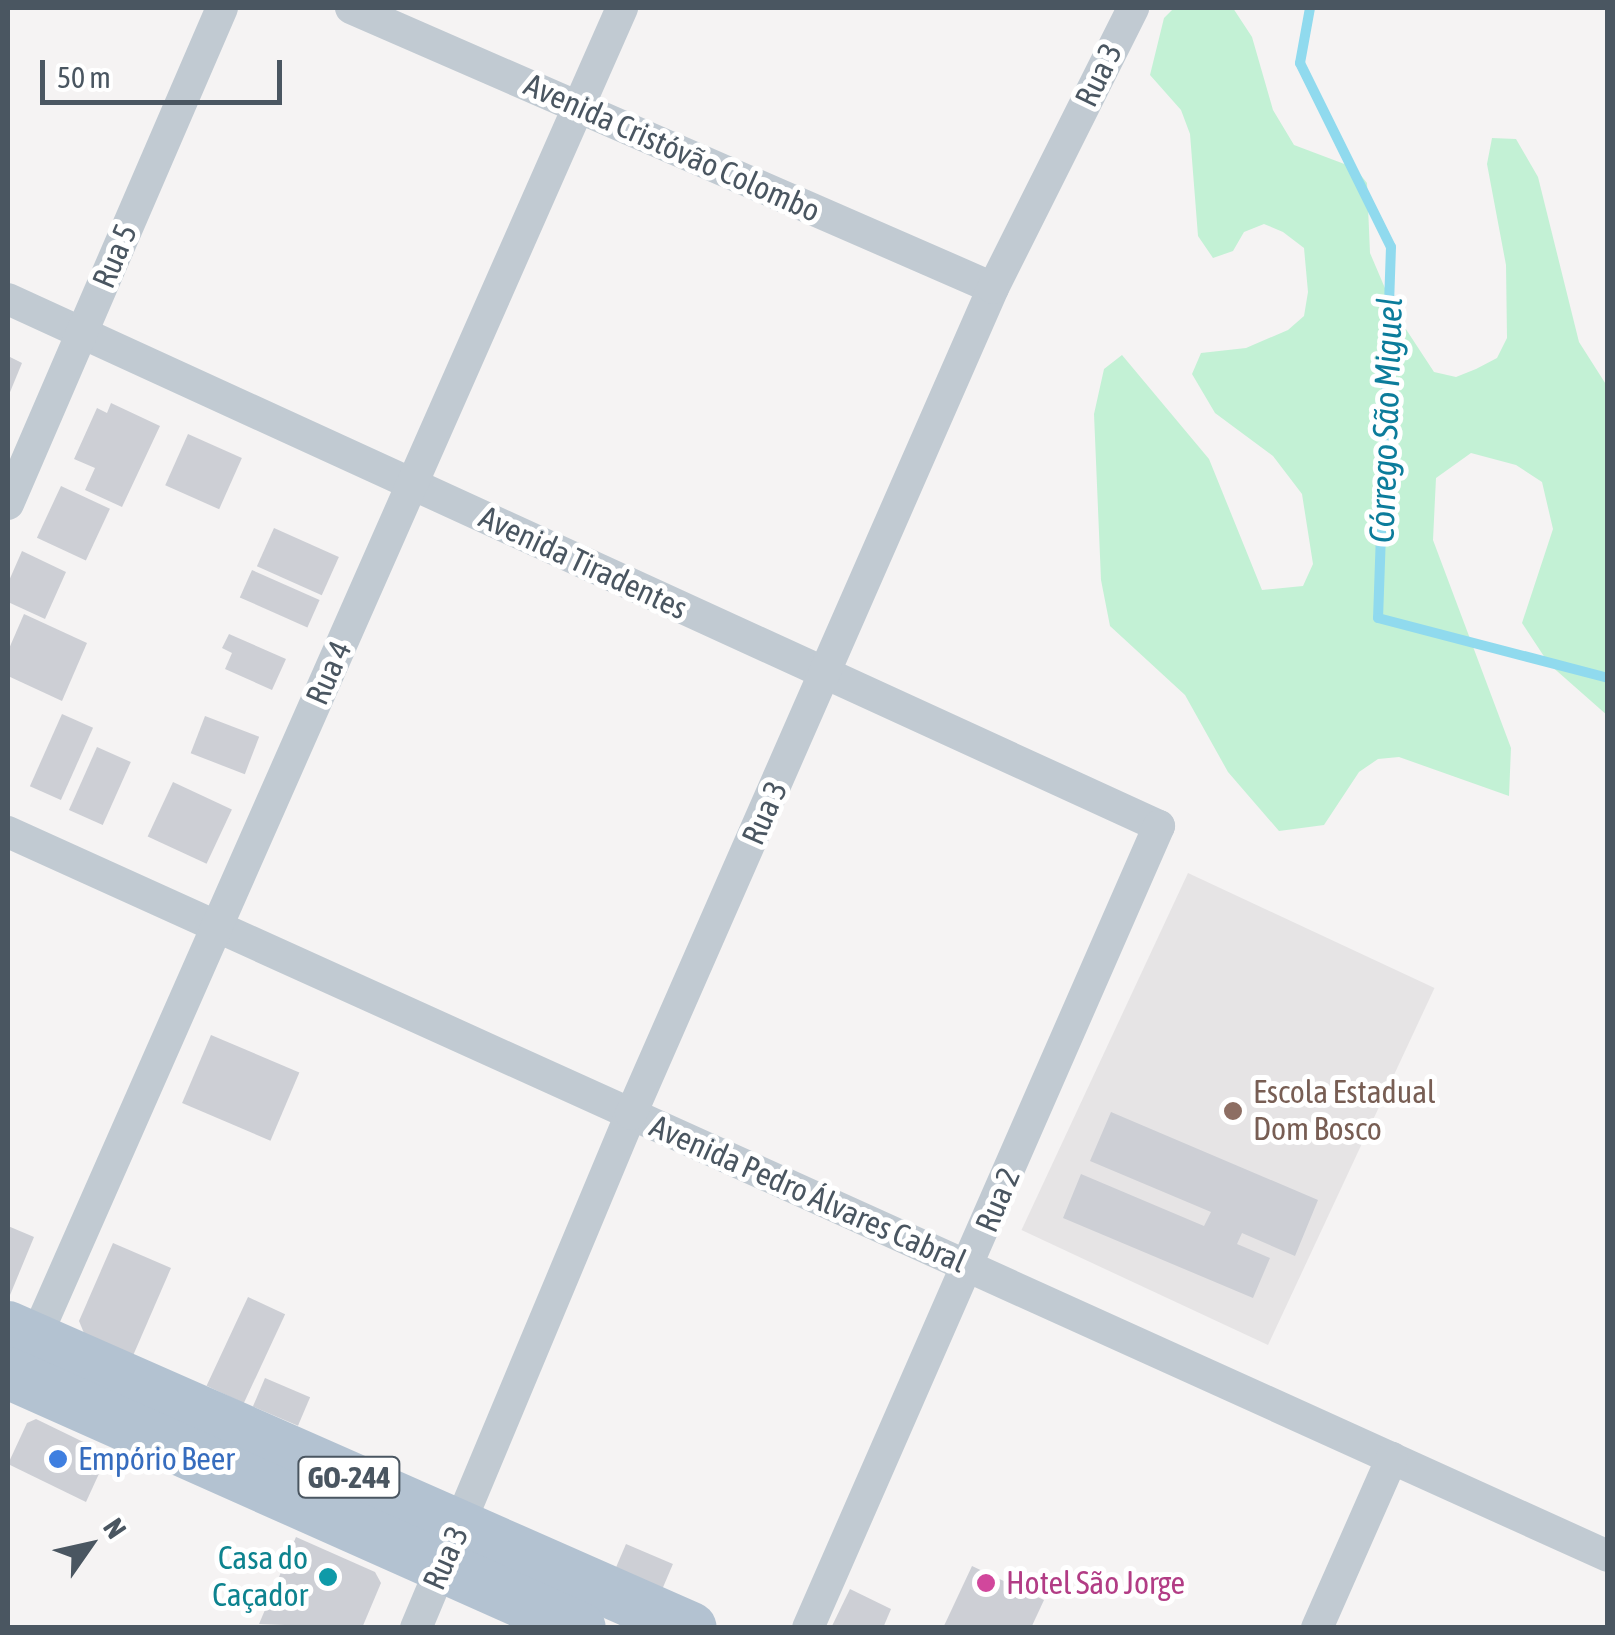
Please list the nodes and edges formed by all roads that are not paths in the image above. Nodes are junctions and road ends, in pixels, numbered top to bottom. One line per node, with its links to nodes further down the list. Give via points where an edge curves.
1 (222, 8): 8 (street, Rua 5)
2 (351, 8): 5 (street, Avenida Cristóvão Colombo)
3 (622, 8): 5 (street, Rua 4)
4 (1132, 8): 6 (street, Rua 3)
5 (578, 107): 6 (street, Avenida Cristóvão Colombo); 9 (street, Rua 4)
6 (992, 288): 11 (street, Rua 3)
7 (8, 299): 8 (street, Avenida Tiradentes)
8 (82, 333): 9 (street, Avenida Tiradentes); 10 (street, Rua 5)
9 (412, 484): 11 (street, Avenida Tiradentes); 14 (street, Rua 4)
10 (8, 504)
11 (826, 674): 12 (street, Avenida Tiradentes); 15 (street, Rua 3)
12 (1159, 826): 16 (street, Rua 2)
13 (8, 832): 14 (street, Avenida Pedro Álvares Cabral)
14 (216, 926): 15 (street, Avenida Pedro Álvares Cabral); 17 (street, Rua 4)
15 (631, 1114): 16 (street, Avenida Pedro Álvares Cabral); 19 (street, Rua 3)
16 (969, 1267): 18 (street, Avenida Pedro Álvares Cabral); 24 (street, Rua 2)
17 (17, 1346): 19 (main road, GO-244)
18 (1392, 1458): 20 (street, Avenida Pedro Álvares Cabral); 25 (street)
19 (452, 1546): 21 (street, Rua 3); 22 (main road, GO-244); 23 (main road, GO-244)
20 (1608, 1556)
21 (416, 1628)
22 (580, 1628)
23 (691, 1628)
24 (808, 1628)
25 (1318, 1628)

